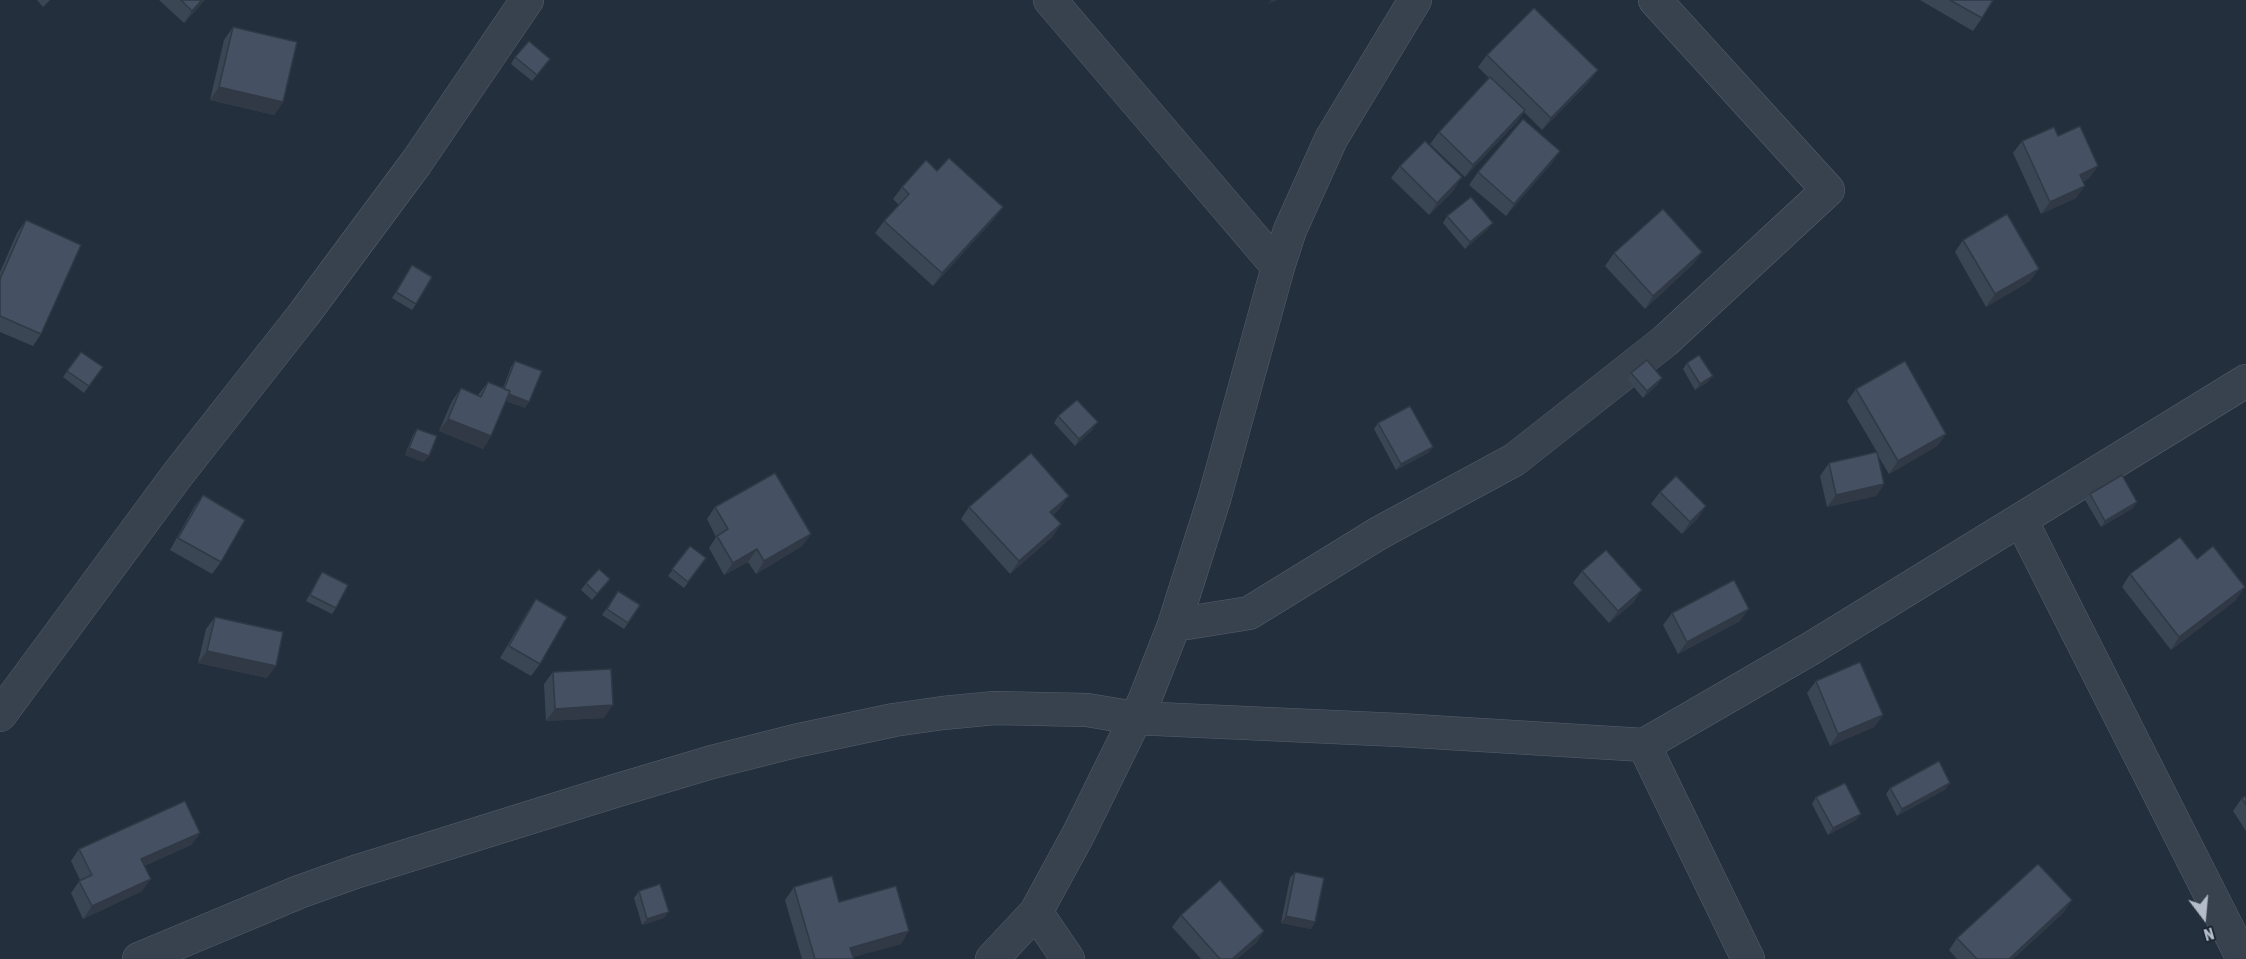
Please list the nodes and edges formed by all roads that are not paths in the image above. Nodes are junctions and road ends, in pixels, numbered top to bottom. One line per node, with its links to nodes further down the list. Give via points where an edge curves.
1 (527, 0): 9 (street, via 409,172)
2 (1050, 0): 5 (street)
3 (1415, 0): 5 (street, via 1331,139 1294,220)
4 (1655, 0): 8 (street, via 1828,190 1665,340 1514,460 1379,533 1249,613)
5 (1278, 267): 8 (street, via 1215,496)
6 (2246, 381): 7 (street)
7 (2021, 520): 11 (street); 17 (street)
8 (1174, 625): 10 (street)
9 (0, 715)
10 (1135, 718): 11 (street); 12 (street); 13 (street, via 1087,710 995,708 943,712 795,741 712,762 356,872)
11 (1644, 745): 16 (street)
12 (1036, 912): 14 (street); 15 (street)
13 (139, 959)
14 (992, 959)
15 (1068, 959)
16 (1748, 959)
17 (2243, 959)

